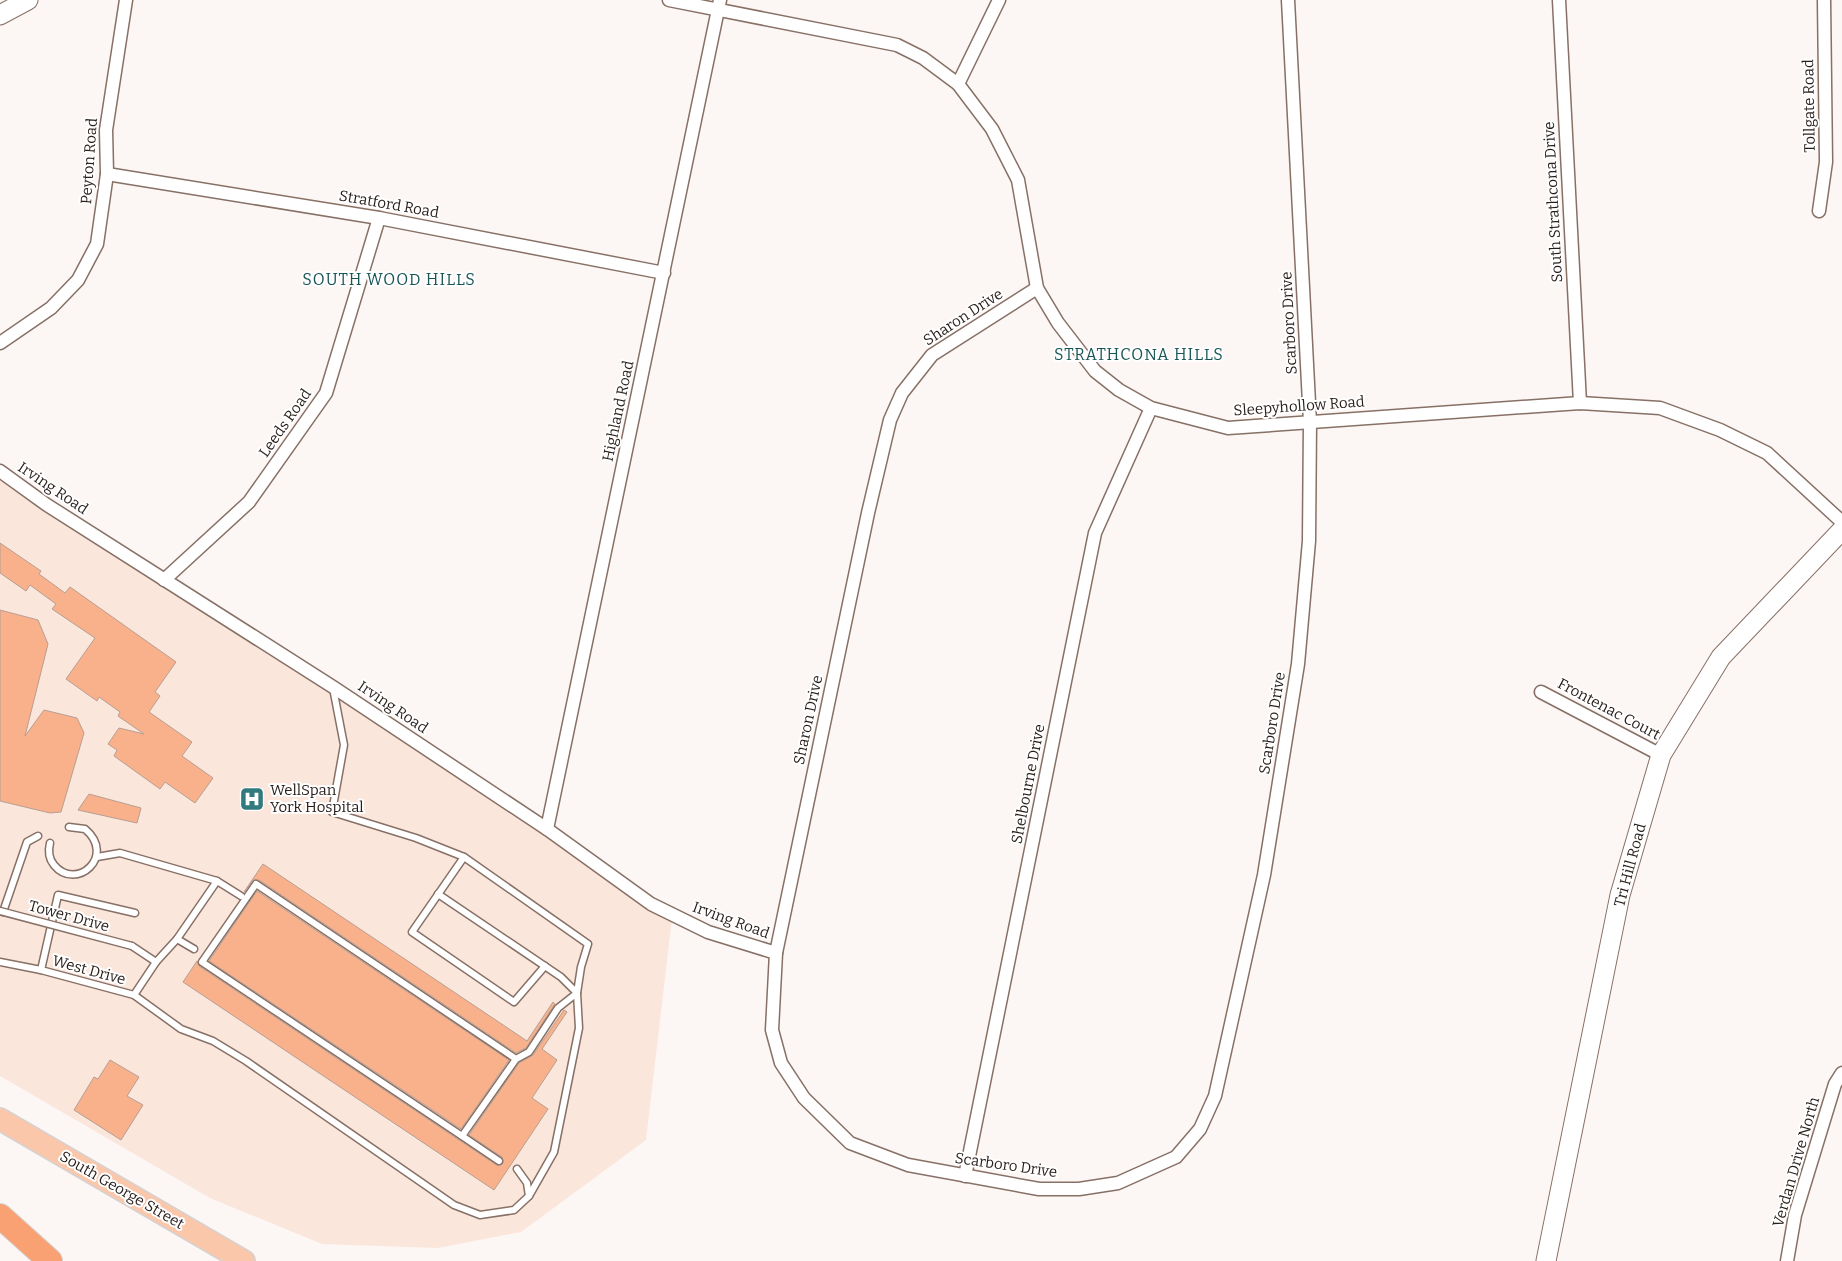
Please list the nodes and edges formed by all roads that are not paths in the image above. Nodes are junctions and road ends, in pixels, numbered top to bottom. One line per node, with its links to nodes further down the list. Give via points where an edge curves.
1 (28, 0): 9 (street)
2 (126, 0): 11 (street, Peyton Road, via 106,130)
3 (668, 0): 8 (street, Sleepyhollow Road)
4 (999, 0): 10 (street)
5 (1288, 0): 19 (street, Scarboro Drive)
6 (1559, 0): 17 (street, South Strathcona Drive)
7 (1824, 0): 12 (street, Tollgate Road, via 1826,162)
8 (719, 5): 10 (street, Sleepyhollow Road, via 897,45 923,58); 14 (street, Highland Road)
9 (0, 15)
10 (958, 84): 15 (street, Sleepyhollow Road, via 992,130 1018,180)
11 (106, 174): 13 (street, Stratford Road); 16 (street, Peyton Road, via 97,244 78,280 51,308)
12 (1819, 211)
13 (379, 218): 14 (street, Stratford Road); 23 (street, Leeds Road, via 326,393 250,502)
14 (664, 273): 28 (street, Highland Road)
15 (1038, 288): 18 (street, Sleepyhollow Road, via 1058,323 1095,371 1119,390); 40 (street, Sharon Drive, via 932,355 902,393 890,420)
16 (0, 342)
17 (1580, 403): 19 (street, Sleepyhollow Road); 21 (street, Sleepyhollow Road, via 1660,408 1720,430 1767,453)
18 (1151, 408): 19 (street, Sleepyhollow Road, via 1228,428); 54 (street, Shelbourne Drive, via 1096,533)
19 (1310, 422): 54 (street, Scarboro Drive, via 1309,541 1298,664 1264,875 1215,1096 1204,1121 1176,1157 1118,1183 1079,1190 1039,1189)
20 (0, 471): 23 (street, Irving Road)
21 (1842, 522)
22 (1842, 530): 26 (street, Tri Hill Road, via 1721,657)
23 (164, 580): 24 (street, Irving Road)
24 (333, 687): 28 (street, Irving Road); 32 (lane, via 344,745 332,812)
25 (1541, 692): 26 (street, Frontenac Court)
26 (1661, 755): 59 (street, Tri Hill Road, via 1620,895)
27 (69, 827): 31 (lane, via 78,826 91,834 96,841)
28 (547, 829): 40 (street, Irving Road, via 651,904 708,932)
29 (38, 836): 36 (lane, via 27,842)
30 (50, 843): 31 (lane, via 52,863 64,873 80,874 88,870)
31 (96, 857): 33 (lane, via 120,853)
32 (464, 857): 34 (lane); 45 (lane, via 588,944)
33 (217, 881): 35 (lane); 38 (lane, West Drive)
34 (438, 894): 43 (lane); 43 (lane, via 412,932 514,1002)
35 (241, 896)
36 (1, 911): 42 (lane, Tower Drive, bridge, via 132,946)
37 (135, 913): 44 (lane, via 58,895)
38 (177, 939): 39 (lane); 42 (lane, West Drive)
39 (194, 950)
40 (776, 953): 52 (street, Sharon Drive, via 772,1030 781,1063 804,1098 850,1143)
41 (0, 962): 44 (lane, West Drive)
42 (156, 962): 46 (lane, West Drive)
43 (544, 966): 45 (lane)
44 (41, 970): 46 (lane, West Drive)
45 (577, 993): 47 (lane, via 558,1008 529,1052); 55 (lane, via 579,1028 554,1152)
46 (134, 995): 55 (lane, via 181,1029 213,1041 246,1061 454,1205 480,1215 514,1210)
47 (516, 1059): 50 (lane); 50 (lane, via 256,884 202,962)
48 (1842, 1073): 60 (street, Verdan Drive North, via 1835,1084 1795,1215)
49 (0, 1120): 58 (main road, South George Street)
50 (462, 1136): 51 (lane)
51 (499, 1161)
52 (908, 1165): 54 (street, Scarboro Drive)
53 (517, 1169): 55 (lane, via 527,1183)
54 (965, 1176)
55 (529, 1196)
56 (0, 1216): 57 (highway)
57 (50, 1261)
58 (244, 1261)
59 (1546, 1261)
60 (1787, 1261)

